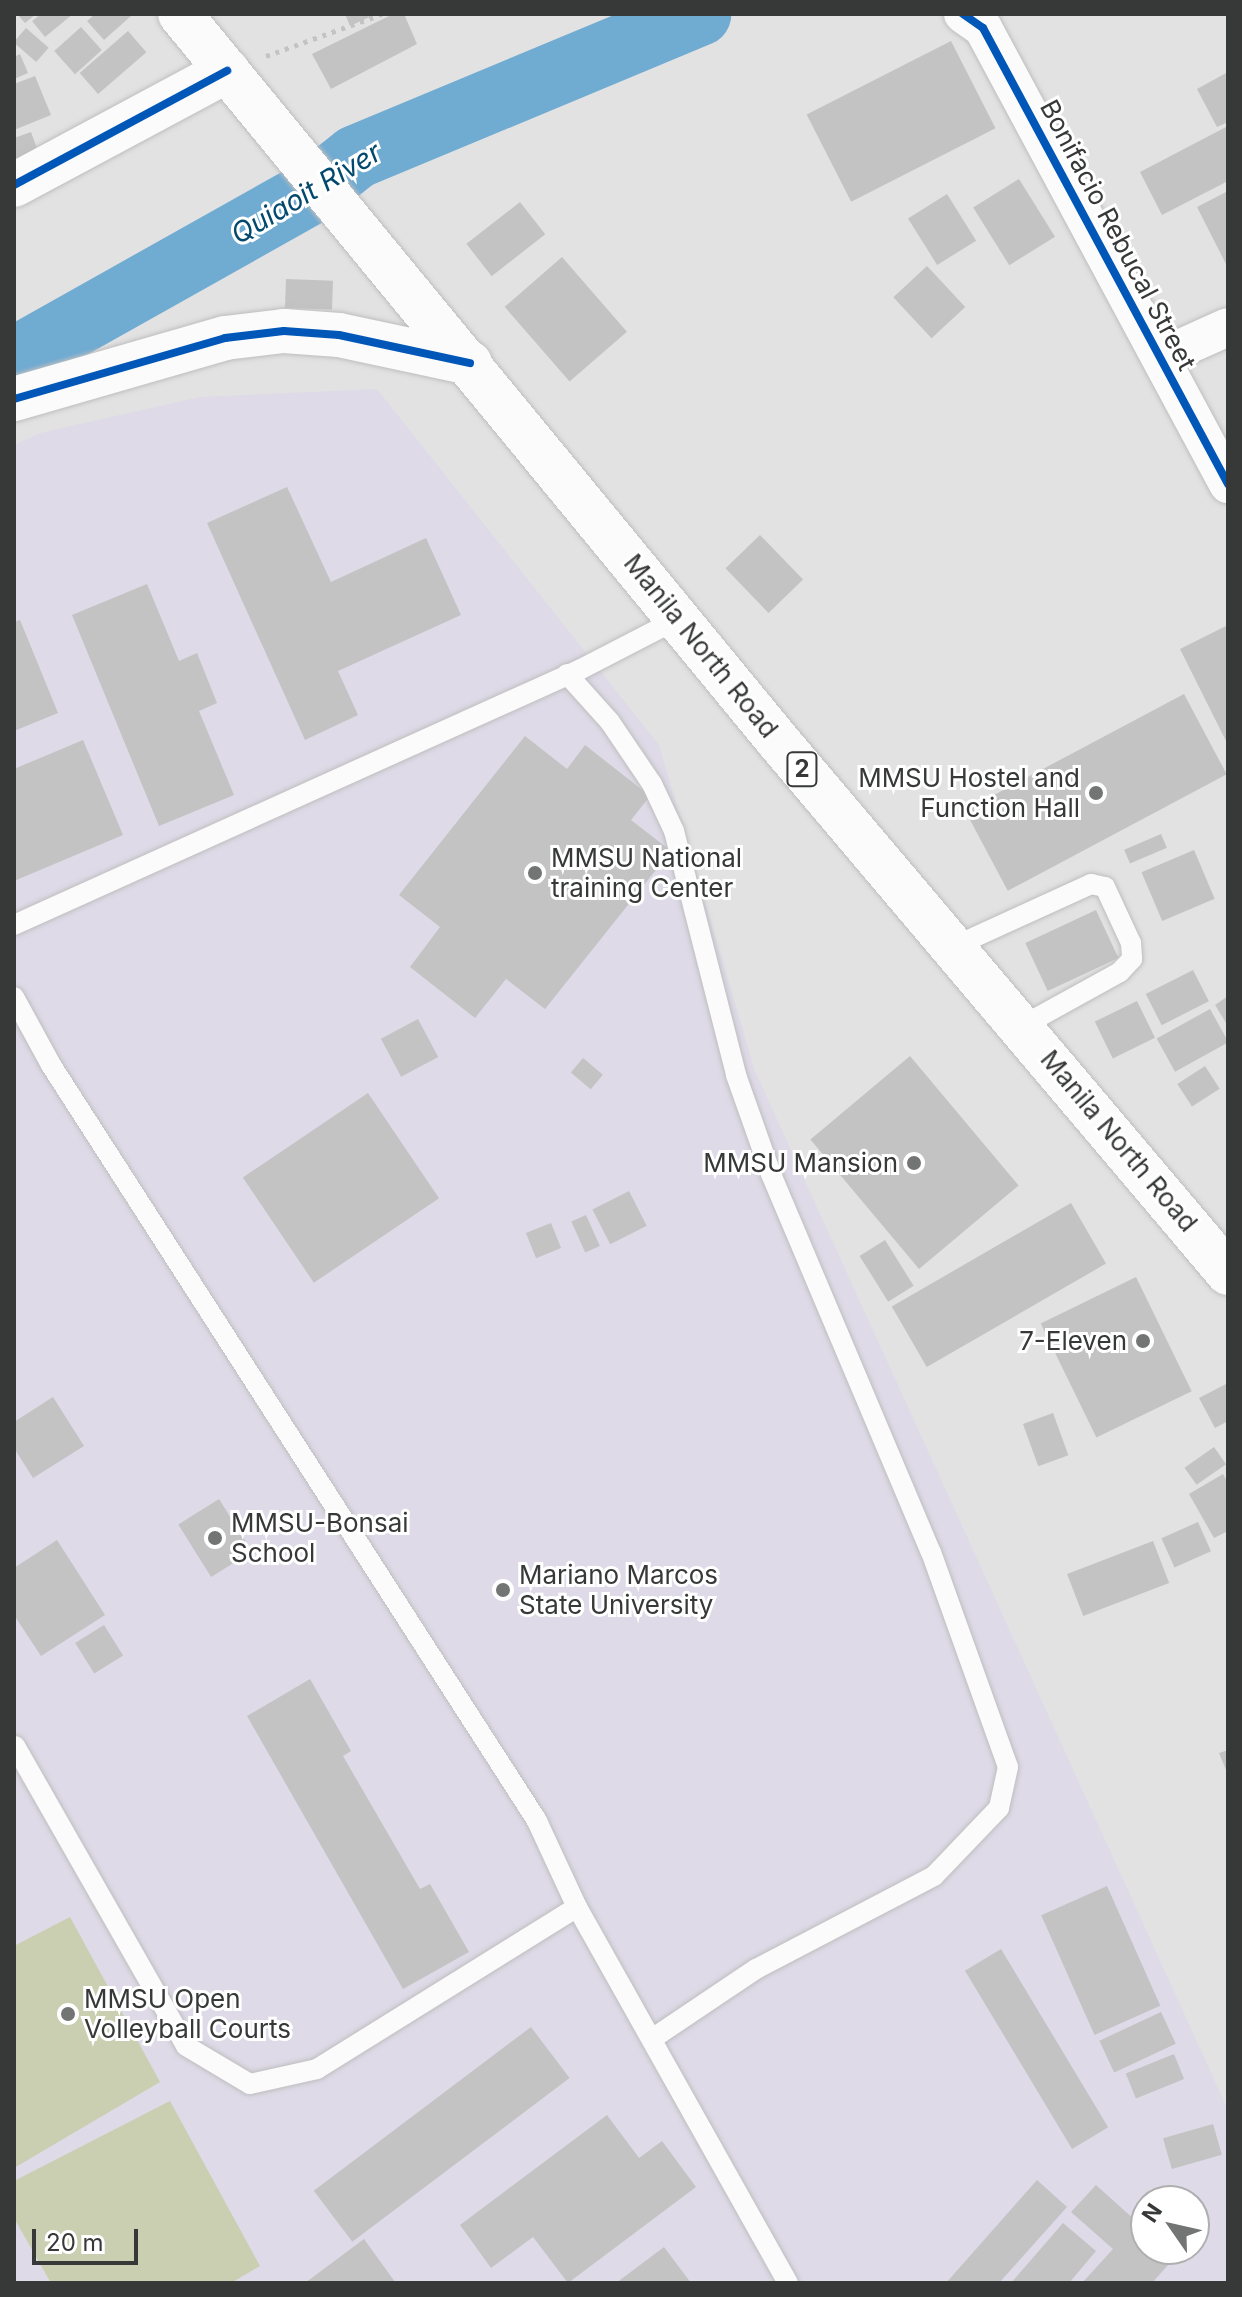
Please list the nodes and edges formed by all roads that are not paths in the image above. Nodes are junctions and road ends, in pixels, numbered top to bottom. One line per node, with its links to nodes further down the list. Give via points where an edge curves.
1 (180, 14): 3 (main road, Manila North Road / 2)
2 (963, 14): 6 (street, Bonifacio Rebucal Street, via 983,28)
3 (227, 71): 4 (main road); 7 (main road, Manila North Road / 2)
4 (14, 185)
5 (1228, 327): 6 (street)
6 (1161, 357): 9 (street, Bonifacio Rebucal Street)
7 (470, 363): 8 (main road, via 339,335 284,331 225,338); 10 (main road, Manila North Road / 2)
8 (14, 399)
9 (1228, 484)
10 (678, 619): 11 (lane); 13 (main road, Manila North Road / 2)
11 (567, 674): 12 (lane); 19 (lane, via 610,722 652,784 674,831 751,1117 931,1552 1008,1767 999,1808 934,1876 756,1969)
12 (14, 925)
13 (953, 947): 15 (main road, Manila North Road / 2); 15 (lane, via 1091,884 1105,887 1131,943 1132,959 1120,972)
14 (14, 997): 18 (lane, via 51,1065 537,1821)
15 (1022, 1026): 16 (main road, Manila North Road / 2)
16 (1228, 1273)
17 (15, 1746): 18 (lane, via 186,2046 250,2084 317,2069)
18 (577, 1907): 19 (lane)
19 (652, 2039): 20 (lane)
20 (788, 2283)

